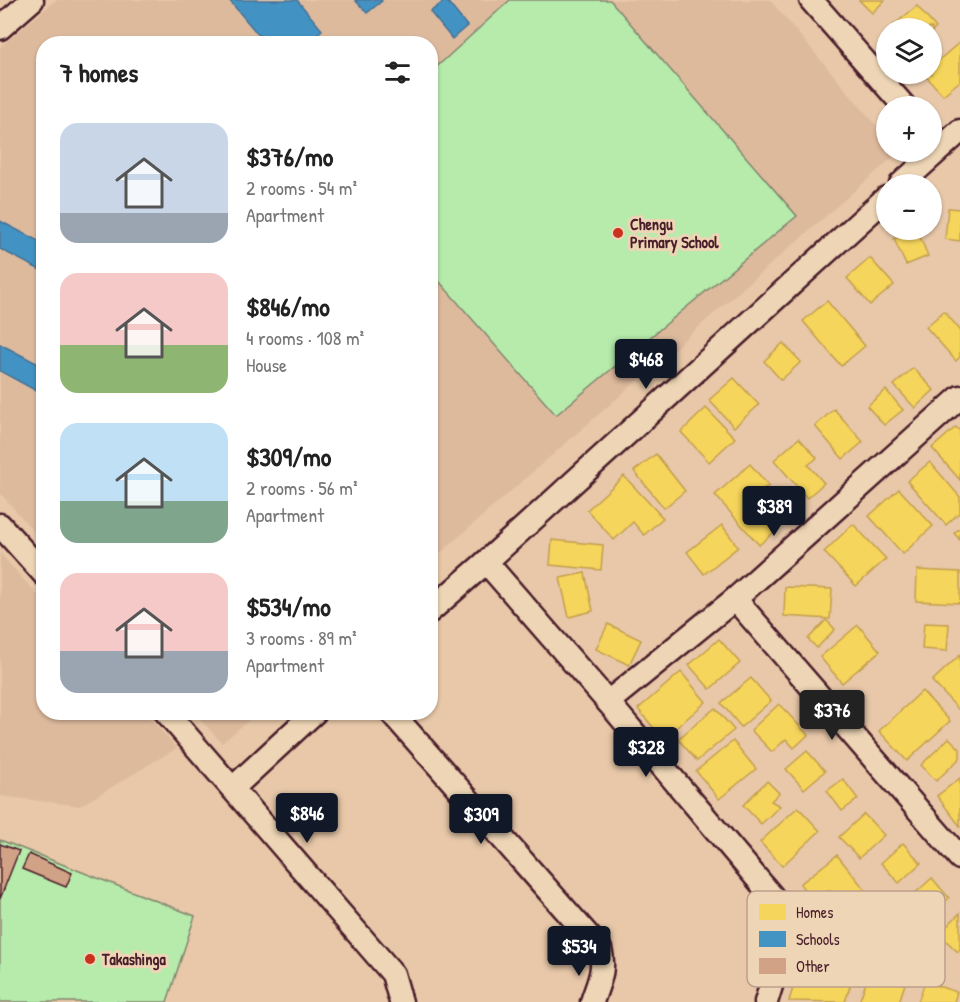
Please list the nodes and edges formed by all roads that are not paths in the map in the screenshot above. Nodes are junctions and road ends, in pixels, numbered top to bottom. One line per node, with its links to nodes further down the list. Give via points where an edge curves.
1 (32, 0): 3 (street)
2 (811, 0): 4 (street)
3 (0, 28)
4 (895, 96)
5 (960, 131): 6 (street)
6 (942, 140)
7 (920, 162): 8 (street)
8 (910, 174)
9 (876, 207): 12 (street)
10 (960, 397): 14 (street)
11 (0, 525): 13 (street)
12 (486, 562): 15 (street); 16 (street)
13 (36, 565)
14 (735, 599): 16 (street); 21 (street)
15 (438, 604)
16 (608, 702): 22 (street)
17 (173, 720): 20 (street)
18 (306, 720): 20 (street)
19 (397, 720): 25 (street, via 600,949 602,973)
20 (233, 788): 24 (street, via 393,975)
21 (960, 858)
22 (768, 891)
23 (771, 987): 26 (street)
24 (400, 1002)
25 (592, 1002)
26 (766, 1002)

